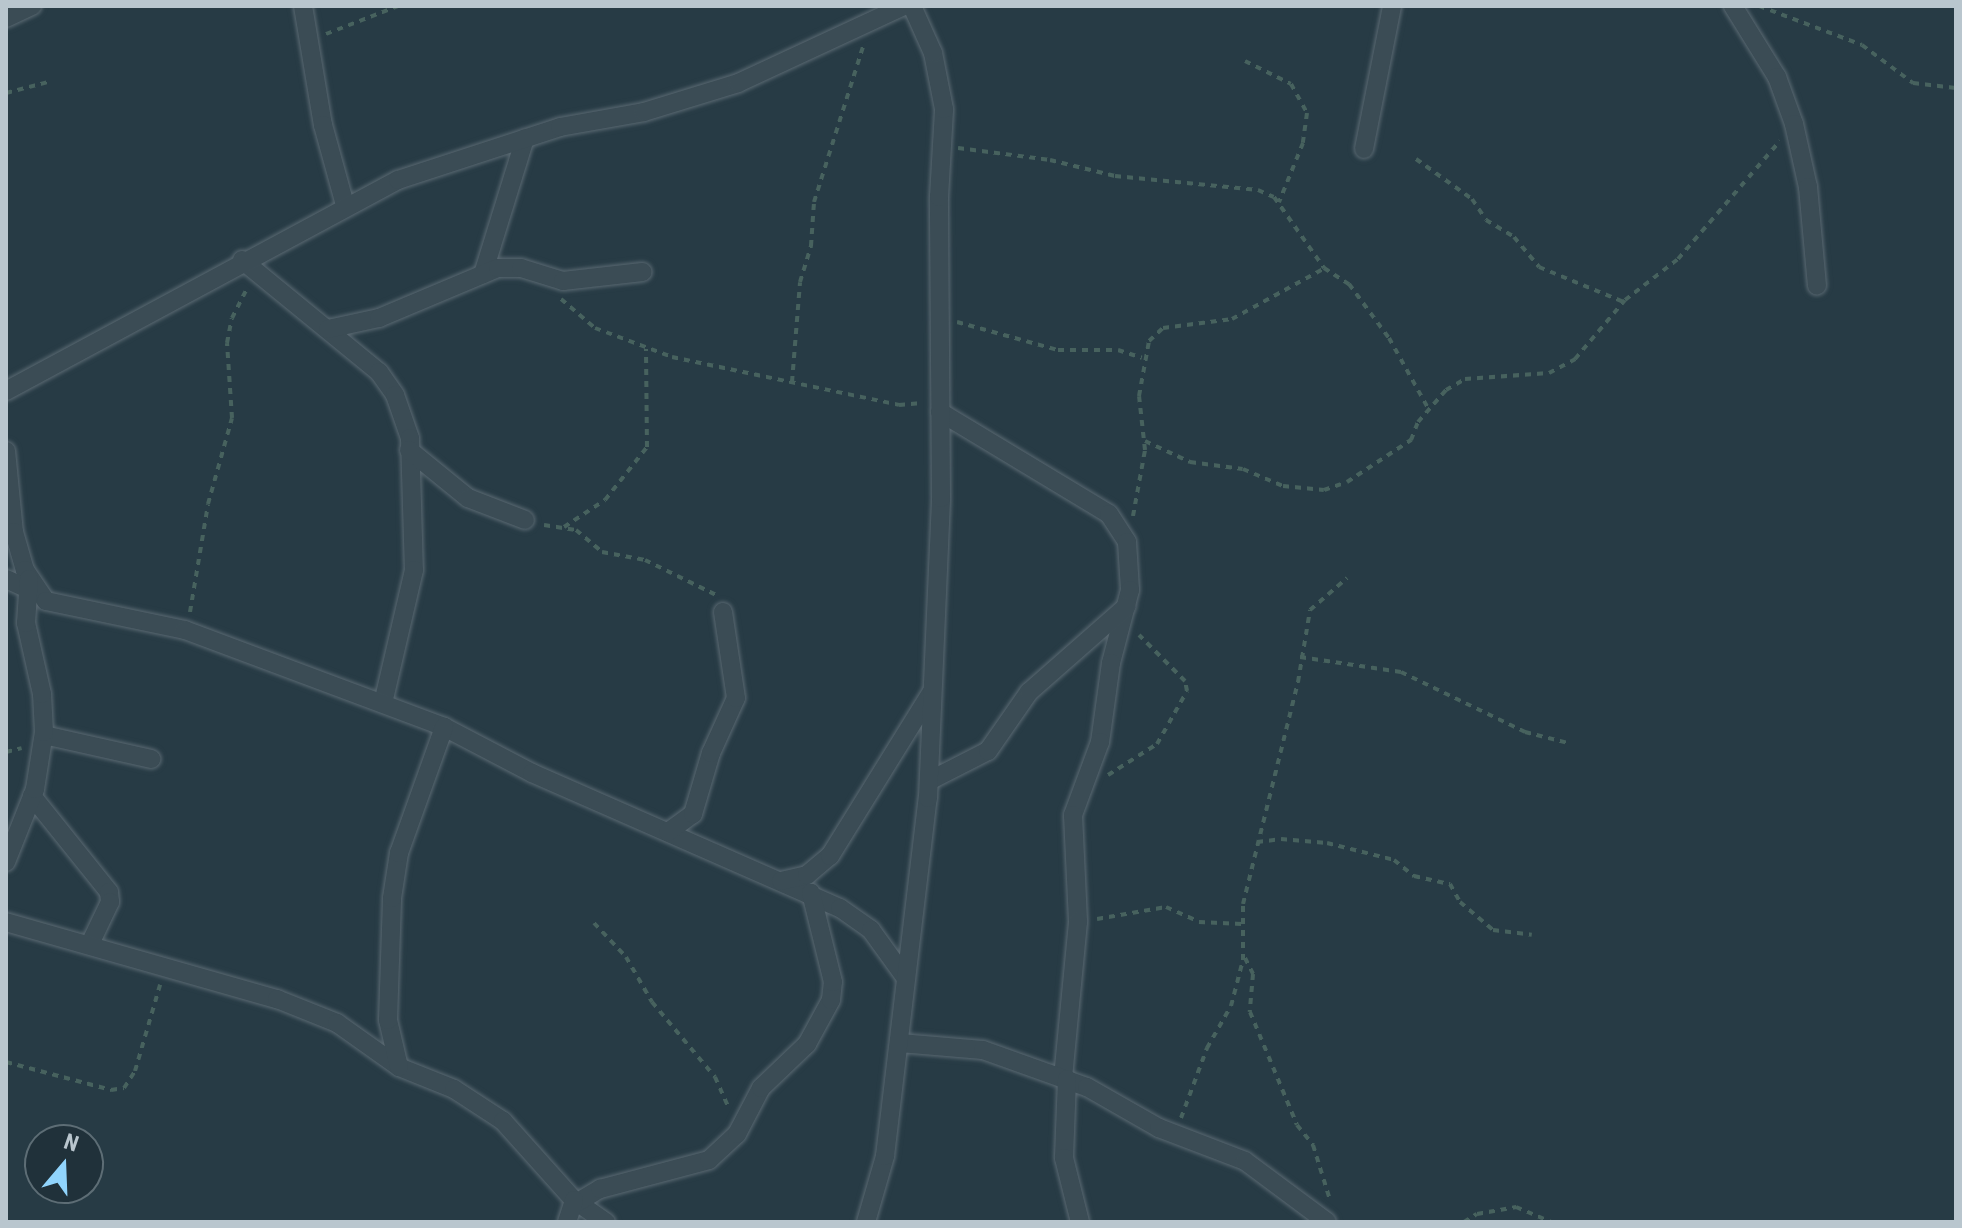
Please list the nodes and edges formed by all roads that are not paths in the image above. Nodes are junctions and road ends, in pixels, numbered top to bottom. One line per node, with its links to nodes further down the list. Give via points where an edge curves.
1 (32, 6): 6 (street)
2 (303, 6): 9 (street, via 323,125)
3 (1392, 6): 8 (street)
4 (1733, 6): 13 (street, via 1777,77 1794,124 1808,187)
5 (903, 7): 7 (street, via 738,83 644,112); 16 (street, via 940,79)
6 (6, 18)
7 (525, 138): 9 (street, via 422,171); 12 (street)
8 (1364, 149)
9 (345, 205): 10 (street)
10 (249, 266): 14 (street); 15 (street)
11 (642, 272): 12 (street, via 585,281 498,268)
12 (483, 274): 14 (street, via 379,318)
13 (1817, 286)
14 (328, 329): 17 (street, via 379,372 395,395)
15 (6, 391)
16 (940, 412): 23 (street, via 1109,514 1127,542 1131,577); 24 (street)
17 (409, 450): 19 (street, via 468,498); 25 (street, via 414,570)
18 (6, 451): 21 (street, via 14,532)
19 (525, 520)
20 (6, 579): 21 (street)
21 (28, 584): 25 (street, via 46,601 185,630); 27 (street, via 26,623 42,694)
22 (723, 612): 31 (street, via 736,698 711,753 693,814)
23 (1125, 613): 29 (street, via 1029,692 988,751); 40 (street, via 1111,663 1100,742 1073,815 1078,922)
24 (932, 690): 29 (street); 33 (street, via 830,856 807,875)
25 (383, 703): 26 (street)
26 (444, 727): 31 (street, via 532,773); 39 (street, via 399,853 392,898 388,1020)
27 (44, 735): 28 (street); 30 (street)
28 (151, 759)
29 (929, 781): 37 (street)
30 (32, 796): 32 (street); 36 (street, via 109,892 110,902)
31 (668, 832): 33 (street)
32 (6, 862)
33 (781, 881): 34 (street)
34 (811, 893): 37 (street, via 871,930); 41 (street, via 831,959 831,1000 807,1044 761,1088 740,1128 709,1160 600,1189)
35 (6, 922): 36 (street)
36 (90, 944): 39 (street, via 312,1011 354,1033)
37 (905, 977): 38 (street)
38 (900, 1043): 40 (street, via 983,1050); 45 (street, via 885,1156)
39 (399, 1067): 41 (street, via 454,1089 503,1121)
40 (1065, 1078): 42 (street, via 1177,1136 1245,1161); 46 (street, via 1064,1158)
41 (576, 1201): 43 (street); 44 (street)
42 (1333, 1217)
43 (567, 1222)
44 (606, 1222)
45 (866, 1222)
46 (1080, 1222)

